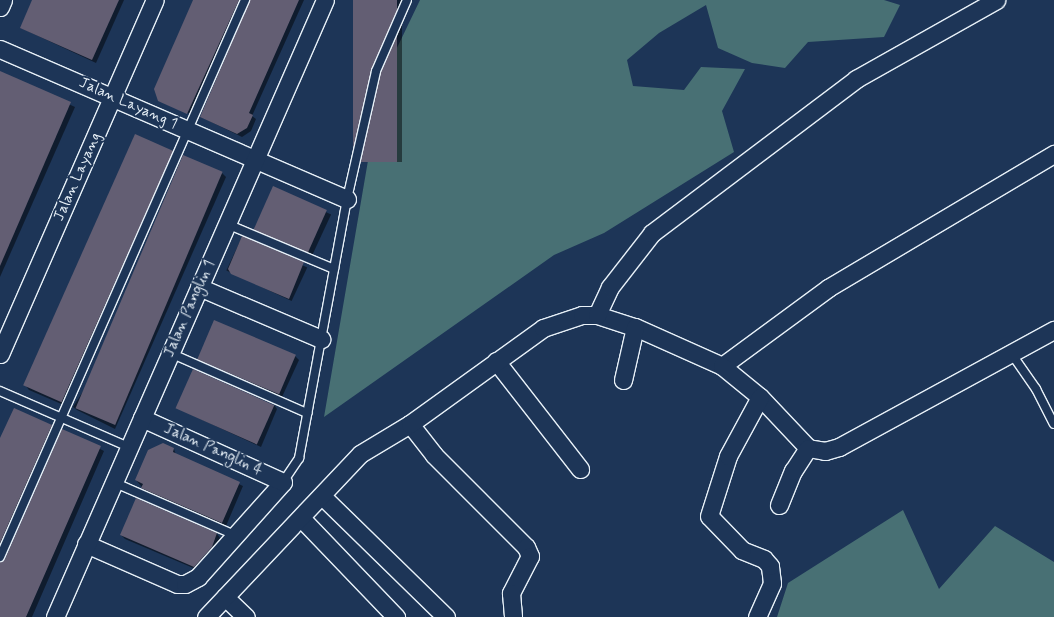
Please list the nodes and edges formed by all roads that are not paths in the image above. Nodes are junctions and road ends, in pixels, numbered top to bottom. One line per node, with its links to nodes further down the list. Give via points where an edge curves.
1 (3, 0): 7 (street)
2 (154, 0): 9 (street, Jalan Layang)
3 (245, 0): 10 (lane)
4 (325, 0): 12 (street, Jalan Panglin 1)
5 (407, 0): 13 (lane, via 376,71)
6 (996, 0): 17 (street, via 850,83 652,233 610,287)
7 (0, 8)
8 (0, 49): 9 (street, Jalan Layang 1)
9 (113, 98): 10 (street, Jalan Layang 1); 23 (street, Jalan Layang)
10 (187, 130): 12 (street, Jalan Layang 1); 30 (lane)
11 (1054, 154): 25 (street, via 828,288)
12 (256, 159): 13 (street, Jalan Layang 1); 14 (street, Jalan Panglin 1)
13 (347, 199): 15 (lane)
14 (227, 224): 15 (lane); 16 (street, Jalan Panglin 1)
15 (334, 268): 20 (lane)
16 (199, 287): 20 (street); 22 (street, Jalan Panglin 1)
17 (598, 315): 18 (street); 24 (street, via 582,316 543,328)
18 (635, 327): 25 (street); 26 (street)
19 (1054, 330): 21 (street)
20 (321, 339): 29 (lane)
21 (1010, 352): 33 (lane, via 1036,389); 35 (street, via 839,447 825,451)
22 (170, 353): 29 (lane); 31 (street, Jalan Panglin 1)
23 (0, 354)
24 (496, 361): 32 (street); 36 (street)
25 (722, 366): 28 (street)
26 (623, 380)
27 (0, 391): 30 (lane)
28 (760, 397): 35 (street); 52 (street, via 728,456 709,516 742,550 764,559 770,566 772,583)
29 (307, 413): 38 (lane, via 298,458)
30 (61, 418): 34 (lane); 44 (lane)
31 (142, 418): 34 (street, Jalan Panglin 1); 38 (street, Jalan Panglin 4)
32 (410, 424): 39 (street, via 360,454); 51 (street, via 434,455 526,546 530,556 511,593)
33 (1054, 424)
34 (129, 447): 37 (street, Jalan Panglin 1)
35 (808, 448): 40 (street, via 793,471)
36 (580, 469)
37 (113, 482): 42 (lane); 43 (street, Jalan Panglin 1)
38 (283, 482): 42 (street)
39 (323, 497): 41 (street); 50 (street)
40 (779, 505)
41 (302, 519): 45 (street); 49 (street)
42 (237, 536): 43 (street, via 198,577 185,584 177,584)
43 (86, 544): 46 (street, Jalan Panglin 1)
44 (0, 557)
45 (225, 597): 47 (street); 48 (street)
46 (54, 617)
47 (206, 617)
48 (246, 617)
49 (396, 617)
50 (446, 617)
51 (513, 617)
52 (757, 617)

